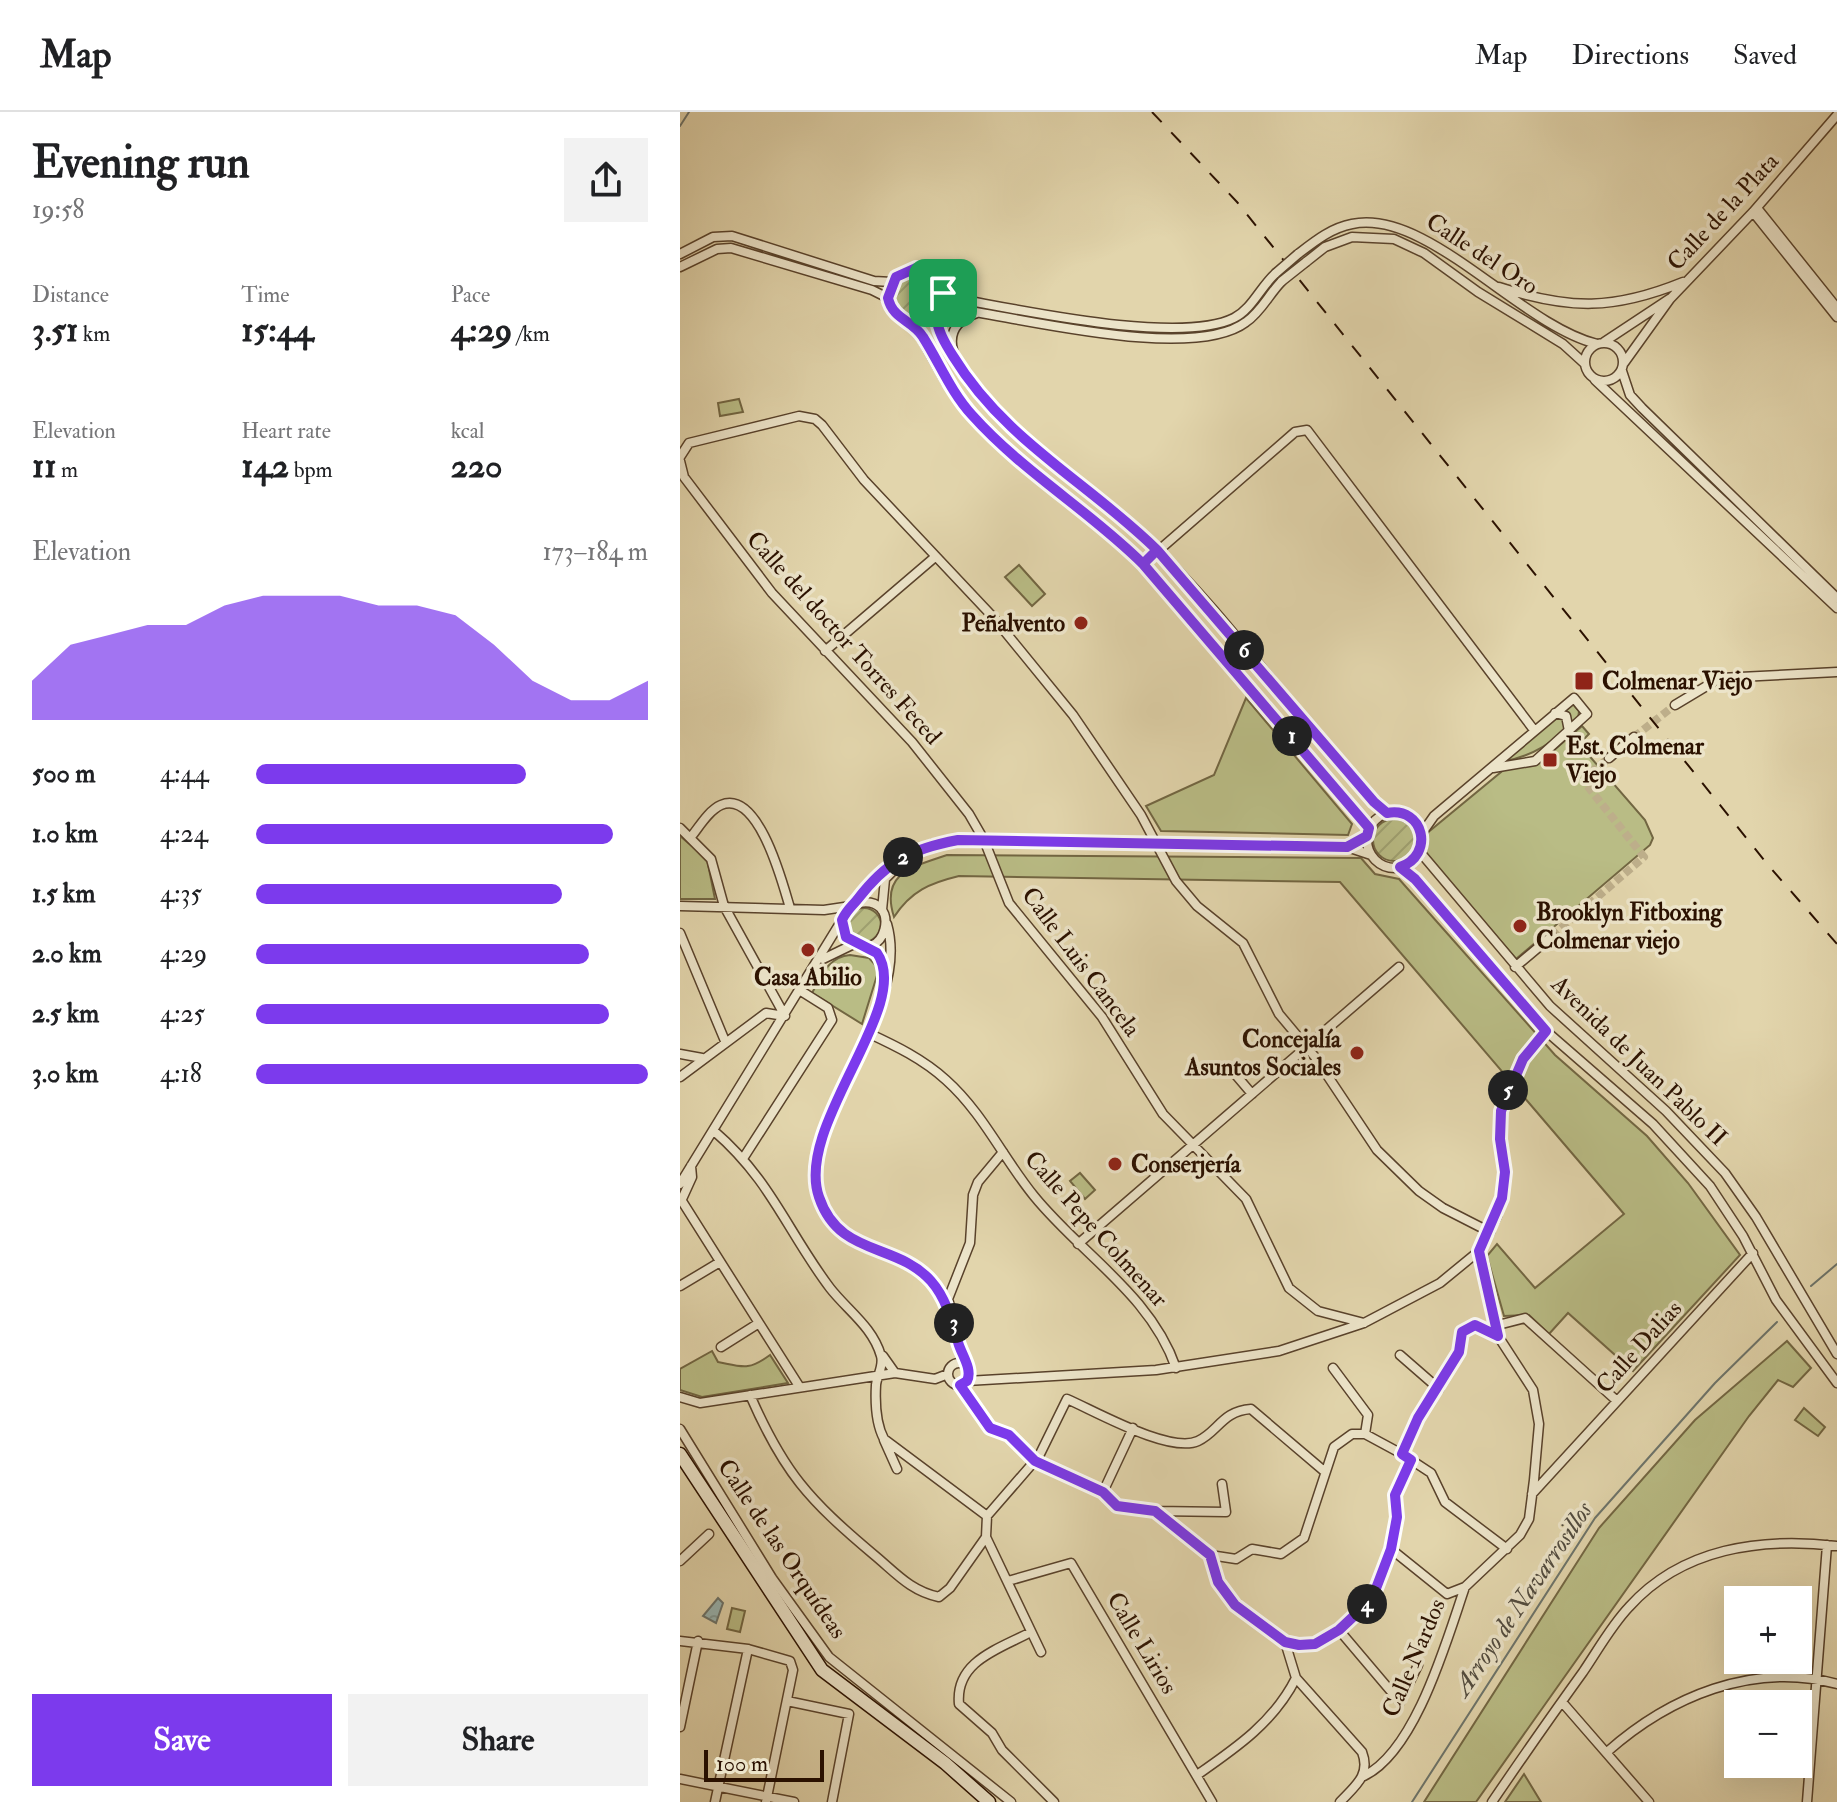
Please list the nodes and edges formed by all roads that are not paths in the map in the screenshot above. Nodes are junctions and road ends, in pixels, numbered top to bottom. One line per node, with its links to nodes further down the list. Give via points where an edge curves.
1 (1837, 115): 2 (street, Calle de la Plata)
2 (1755, 210): 5 (street, Calle de la Plata); 11 (street); 14 (street)
3 (680, 254): 6 (street, via 713,237 732,236 874,281)
4 (680, 267): 9 (street, via 731,248)
5 (1688, 280): 7 (street, via 1628,302 1590,306 1534,299); 10 (street, Calle de la Plata)
6 (892, 282): 8 (street, via 908,269 923,270 937,278); 9 (street)
7 (1485, 282): 8 (street, Calle del Oro, bridge, via 1416,233 1372,222 1333,230 1276,273 1240,315 1204,325 1080,320); 16 (street, Calle del Oro, via 1570,334)
8 (943, 293): 12 (street)
9 (888, 298): 15 (street, via 894,312)
10 (1670, 299): 16 (street, Calle de la Plata); 19 (street, Calle de la Plata)
11 (1837, 308)
12 (938, 312): 13 (street, Calle del Oro); 15 (street); 17 (street, via 939,328)
13 (980, 312): 17 (street, via 964,318 954,330 951,342); 18 (street, Calle del Oro, bridge, via 1130,336 1205,336 1246,323 1282,281 1325,247 1352,237 1394,239 1424,253)
14 (1837, 317)
15 (913, 323): 24 (street, via 946,382 978,421)
16 (1600, 343): 18 (street, via 1586,355); 19 (street, via 1618,348)
17 (957, 363): 22 (street, via 1017,435)
18 (1585, 364): 20 (street)
19 (1623, 367): 20 (street, via 1608,382); 25 (street, via 1630,395 1642,408)
20 (1595, 380): 26 (street)
21 (680, 459): 23 (street, Calle del doctor Torres Feced, via 689,443 708,437 799,416 815,419); 27 (street, Calle del doctor Torres Feced, via 684,477 723,532)
22 (1157, 550): 24 (street); 31 (street, via 1295,432 1307,430); 36 (street)
23 (935, 557): 27 (street); 44 (street, Calle del doctor Torres Feced, via 993,617 1073,715)
24 (1143, 564): 40 (street)
25 (1837, 598)
26 (1837, 608)
27 (825, 651): 43 (street, Calle del doctor Torres Feced, via 912,742)
28 (1837, 672): 29 (street, via 1720,678)
29 (1675, 705)
30 (1555, 713): 31 (street); 32 (street, via 1566,716); 32 (street, via 1574,698 1587,714)
31 (1534, 730): 35 (street)
32 (1569, 732): 35 (street, via 1535,761)
33 (1634, 737): 34 (street)
34 (1609, 758)
35 (1493, 768): 37 (street)
36 (1387, 813): 38 (street, via 1399,812); 40 (street)
37 (1434, 816): 38 (street); 41 (street)
38 (1415, 821): 41 (street)
39 (680, 828): 42 (street)
40 (1368, 832): 45 (street); 48 (street)
41 (1422, 833): 47 (street)
42 (691, 837): 52 (street, via 711,859); 53 (street, via 722,805 748,813 772,852)
43 (984, 840): 44 (street); 46 (street, via 958,840); 80 (street, Calle Luis Cancela, via 1009,903 1087,997 1147,1093)
44 (1155, 843): 45 (street); 71 (street, Calle del doctor Torres Feced, via 1183,892 1243,943 1268,996)
45 (1347, 847): 48 (street)
46 (915, 851): 50 (street, via 892,861); 55 (street, via 885,879)
47 (1420, 852): 49 (street); 64 (street, Avenida de Juan Pablo II)
48 (1371, 855): 49 (street, via 1383,865)
49 (1400, 867): 68 (street, Avenida de Juan Pablo II)
50 (853, 905): 54 (street); 55 (street, via 869,902); 56 (street)
51 (680, 906): 52 (street)
52 (724, 906): 53 (street); 67 (street)
53 (790, 908): 54 (street)
54 (824, 910): 56 (street)
55 (882, 910): 57 (street)
56 (842, 921): 60 (street); 62 (street)
57 (887, 924): 61 (street, via 879,941); 65 (street)
58 (680, 933): 70 (street)
59 (1552, 936): 64 (street)
60 (854, 944): 61 (street); 62 (street)
61 (868, 946): 65 (street, via 884,962)
62 (817, 964): 66 (street)
63 (1399, 967): 71 (street)
64 (1515, 967): 77 (street, Avenida de Juan Pablo II, via 1572,1028)
65 (887, 977): 69 (street)
66 (801, 991): 67 (street); 82 (street, via 828,1008 832,1020)
67 (785, 1016): 70 (street, via 766,1013); 78 (street)
68 (1546, 1031): 79 (street, Avenida de Juan Pablo II); 86 (street, via 1523,1059 1501,1111 1505,1172)
69 (868, 1033): 81 (street, Calle Pepe Colmenar, via 943,1076 971,1105); 94 (street, via 819,1142 814,1172 819,1198 844,1235 912,1265)
70 (725, 1041): 73 (street)
71 (1306, 1047): 76 (street); 86 (street, Calle del doctor Torres Feced, via 1395,1172 1443,1208)
72 (680, 1054): 73 (street)
73 (702, 1058): 75 (street)
74 (1235, 1074): 76 (street)
75 (680, 1077)
76 (1252, 1094): 80 (street)
77 (1676, 1121): 79 (street); 106 (street, Avenida de Juan Pablo II, via 1748,1206)
78 (714, 1131): 82 (street); 83 (street)
79 (1663, 1134): 89 (street, Avenida de Juan Pablo II, via 1710,1186)
80 (1191, 1146): 87 (street); 96 (street, Calle Luis Cancela, via 1246,1199 1289,1288 1307,1305)
81 (1003, 1152): 87 (street, Calle Pepe Colmenar); 95 (street, via 978,1182 970,1243)
82 (744, 1157): 105 (street, via 830,1288 862,1321)
83 (691, 1166): 84 (street); 85 (street)
84 (680, 1184)
85 (682, 1206): 90 (street)
86 (1490, 1232): 88 (street)
87 (1078, 1244): 109 (street, Calle Pepe Colmenar, via 1146,1311)
88 (1479, 1251): 91 (street); 92 (street)
89 (1753, 1253): 116 (street, Avenida de Juan Pablo II, via 1776,1300); 121 (street, Calle Dalias)
90 (720, 1262): 93 (street); 98 (street)
91 (1467, 1264): 92 (street); 99 (street)
92 (1484, 1271): 100 (street)
93 (680, 1286)
94 (937, 1289): 95 (street); 97 (street)
95 (951, 1289): 97 (street)
96 (1337, 1317): 99 (street, Calle Luis Cancela); 101 (street)
97 (953, 1319): 103 (street)
98 (759, 1323): 104 (street); 117 (street)
99 (1364, 1323): 101 (street)
100 (1498, 1325): 102 (street); 121 (street, via 1525,1318)
101 (1341, 1332): 109 (street, via 1279,1351)
102 (1498, 1336): 118 (street, via 1484,1326 1466,1327); 129 (street, Calle Nardos, via 1533,1390 1539,1424)
103 (957, 1340): 108 (street); 111 (street)
104 (721, 1347)
105 (880, 1353): 112 (street); 113 (street)
106 (1837, 1354)
107 (1400, 1355): 118 (street)
108 (967, 1366): 111 (street, via 958,1363); 114 (street); 115 (street)
109 (1176, 1368): 114 (street)
110 (1333, 1368): 124 (street, via 1368,1415)
111 (949, 1370): 112 (street, via 935,1379); 115 (street, via 951,1382)
112 (895, 1373): 113 (street)
113 (879, 1374): 117 (street); 125 (street, via 879,1429)
114 (989, 1379): 115 (street)
115 (964, 1383): 128 (street, via 990,1428 1009,1435)
116 (1837, 1383)
117 (799, 1386): 119 (street)
118 (1439, 1389): 127 (street, via 1418,1418)
119 (750, 1395): 120 (street, via 700,1403); 141 (street, via 769,1440 796,1482 827,1517 917,1593 939,1597)
120 (680, 1397)
121 (1617, 1401): 130 (street, Calle Dalias)
122 (1133, 1428): 128 (street, via 1067,1399); 132 (street, via 1177,1444 1198,1441 1220,1420 1251,1409); 136 (street)
123 (680, 1429): 173 (street, Calle de las Orquídeas, via 772,1578 829,1657)
124 (1365, 1434): 127 (street); 132 (street, via 1341,1439)
125 (884, 1439): 131 (street); 139 (street)
126 (680, 1454): 172 (main road, via 822,1670)
127 (1406, 1457): 143 (street, via 1395,1495); 144 (street, via 1431,1473 1445,1502)
128 (1035, 1461): 136 (street); 139 (street)
129 (1536, 1462): 130 (street); 133 (street, Calle Nardos)
130 (1551, 1468): 133 (street, Calle Dalias); 134 (street, Calle Dalias)
131 (897, 1469)
132 (1324, 1471): 145 (street, via 1304,1538 1281,1554 1252,1549 1236,1559)
133 (1535, 1477): 134 (street); 137 (street, Calle Nardos)
134 (1545, 1480): 137 (street, Calle Dalias)
135 (1222, 1484): 138 (street, via 1226,1512)
136 (1103, 1492): 138 (street, via 1117,1506)
137 (1532, 1494): 144 (street, Calle Nardos, via 1525,1528)
138 (1155, 1511): 145 (street)
139 (987, 1516): 141 (street)
140 (709, 1534): 146 (street)
141 (986, 1537): 147 (street)
142 (1832, 1545): 158 (street); 161 (street, via 1741,1547 1671,1572 1629,1607)
143 (1391, 1549): 148 (street, Calle Nardos, via 1440,1591 1447,1594); 149 (street, via 1372,1599)
144 (1507, 1549): 148 (street, Calle Nardos)
145 (1210, 1555): 153 (street, via 1218,1582 1235,1605)
146 (680, 1561)
147 (1008, 1581): 150 (street); 164 (street, Calle Lirios, via 1071,1563)
148 (1465, 1587): 165 (street, Calle Nardos, via 1445,1648 1408,1729)
149 (1339, 1630): 153 (street, via 1315,1644); 156 (street, via 1400,1702)
150 (1031, 1632): 155 (street); 174 (street, via 968,1667 958,1689 959,1704)
151 (680, 1641): 152 (street)
152 (698, 1641): 154 (street); 162 (street)
153 (1285, 1642): 157 (street)
154 (748, 1649): 160 (street, via 790,1661); 167 (street)
155 (1041, 1652)
156 (1418, 1665)
157 (1296, 1678): 164 (street, via 1265,1723); 165 (street, via 1362,1752)
158 (1816, 1680): 159 (street); 163 (street, via 1707,1689 1648,1717); 179 (street)
159 (1837, 1684)
160 (787, 1701): 168 (street); 171 (street, via 849,1714)
161 (1562, 1702): 163 (street); 177 (street)
162 (680, 1727)
163 (1607, 1752): 178 (street)
164 (1197, 1775): 175 (street, Calle Lirios)
165 (1364, 1776): 176 (street, Calle Nardos)
166 (680, 1779): 167 (street)
167 (718, 1786): 168 (street); 169 (street)
168 (766, 1799): 170 (street)
169 (715, 1802)
170 (794, 1802)
171 (832, 1802)
172 (989, 1802)
173 (1011, 1802)
174 (1054, 1802)
175 (1212, 1802)
176 (1340, 1802)
177 (1492, 1802)
178 (1649, 1802)
179 (1807, 1802)

